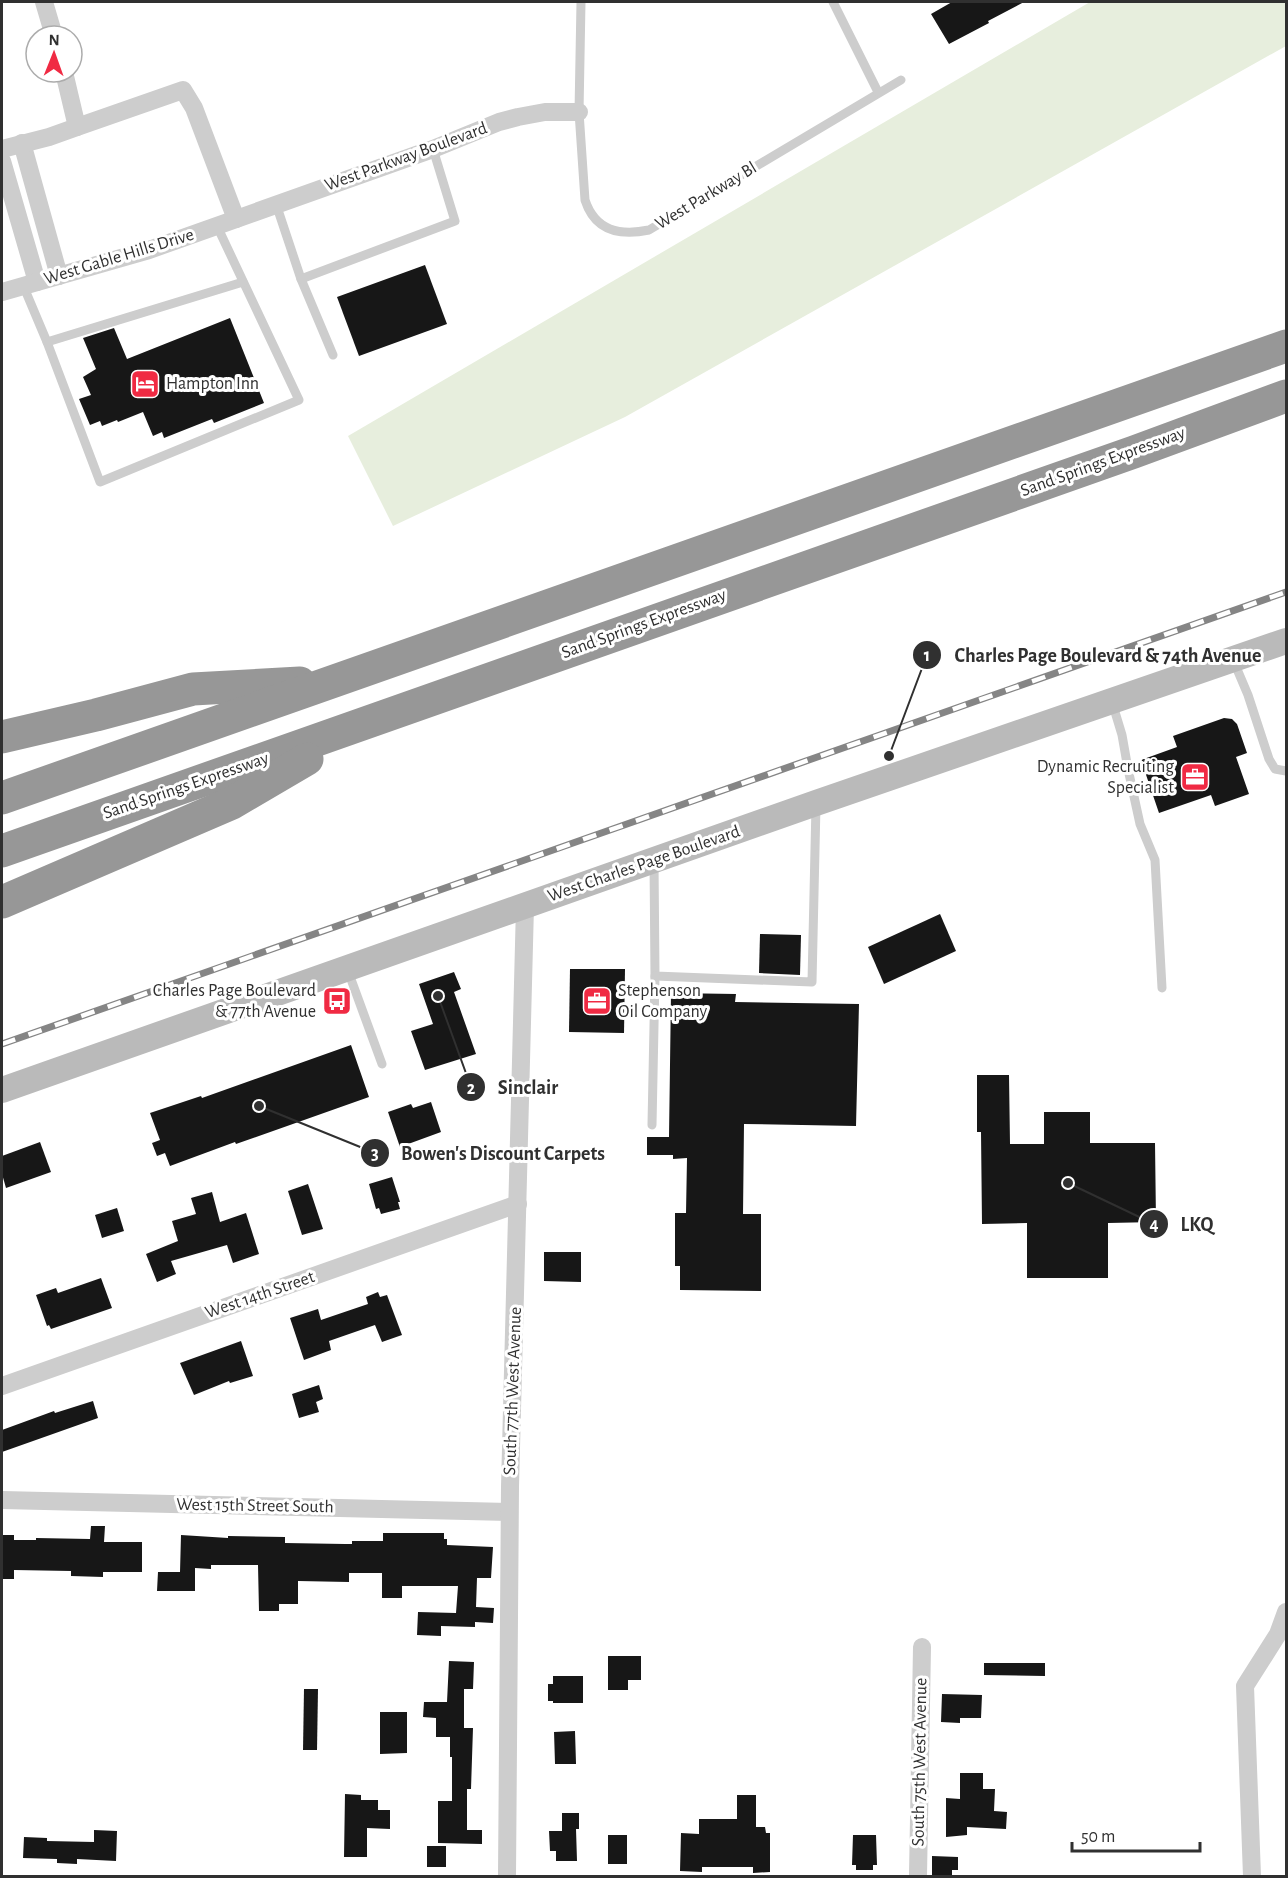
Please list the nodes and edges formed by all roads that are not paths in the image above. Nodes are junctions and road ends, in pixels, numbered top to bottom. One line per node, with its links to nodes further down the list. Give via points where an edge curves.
1 (44, 2): 4 (street)
2 (581, 2): 8 (lane, West Parkway Bl)
3 (833, 2): 7 (lane)
4 (50, 24)
5 (901, 80): 7 (lane, West Parkway Bl)
6 (67, 84): 9 (street)
7 (878, 92): 8 (lane, West Parkway Bl, via 649,230 635,233 611,231 588,211)
8 (579, 112): 12 (street, West Parkway Boulevard, via 518,117)
9 (78, 128): 10 (street); 15 (street, via 183,90 194,108)
10 (22, 143): 11 (street); 17 (street)
11 (2, 149)
12 (433, 149): 14 (street, West Parkway Boulevard); 18 (lane, via 455,221)
13 (2, 161): 20 (street)
14 (276, 204): 15 (street, West Parkway Boulevard); 18 (lane)
15 (236, 219): 16 (street, West Gable Hills Drive)
16 (217, 226): 17 (street, West Gable Hills Drive); 19 (lane)
17 (60, 276): 20 (street, West Gable Hills Drive)
18 (301, 279): 24 (lane)
19 (243, 282): 22 (lane); 22 (lane, via 299,400 100,482)
20 (30, 283): 21 (street, West Gable Hills Drive); 22 (lane)
21 (2, 292)
22 (47, 342)
23 (1287, 346): 28 (highway)
24 (333, 355)
25 (1287, 396): 30 (highway, Sand Springs Expressway)
26 (1287, 641): 27 (main road, West Charles Page Boulevard)
27 (1233, 660): 29 (main road, West Charles Page Boulevard); 32 (lane, via 1269,759 1275,769)
28 (340, 680): 31 (highway, via 193,689); 33 (highway)
29 (1112, 702): 34 (main road, West Charles Page Boulevard); 41 (lane, via 1140,824 1155,860)
30 (371, 721): 35 (highway, Sand Springs Expressway); 37 (highway, via 232,803)
31 (2, 737)
32 (1287, 771)
33 (2, 798)
34 (816, 803): 36 (main road, West Charles Page Boulevard); 40 (lane, via 812,982)
35 (2, 851)
36 (654, 861): 38 (main road, West Charles Page Boulevard); 40 (lane)
37 (2, 902)
38 (525, 906): 39 (main road, West Charles Page Boulevard); 45 (street, South 77th West Avenue)
39 (347, 969): 42 (lane); 43 (main road, West Charles Page Boulevard)
40 (655, 976): 44 (lane)
41 (1161, 988)
42 (382, 1064)
43 (2, 1090)
44 (652, 1125)
45 (518, 1204): 46 (street, West 14th Street); 48 (street, South 77th West Avenue)
46 (2, 1386)
47 (2, 1500): 48 (street, West 15th Street South)
48 (509, 1512): 51 (street, South 77th West Avenue)
49 (1287, 1612): 53 (street, via 1278,1634 1245,1686)
50 (922, 1647): 52 (street, South 75th West Avenue)
51 (507, 1876)
52 (918, 1876)
53 (1252, 1876)

